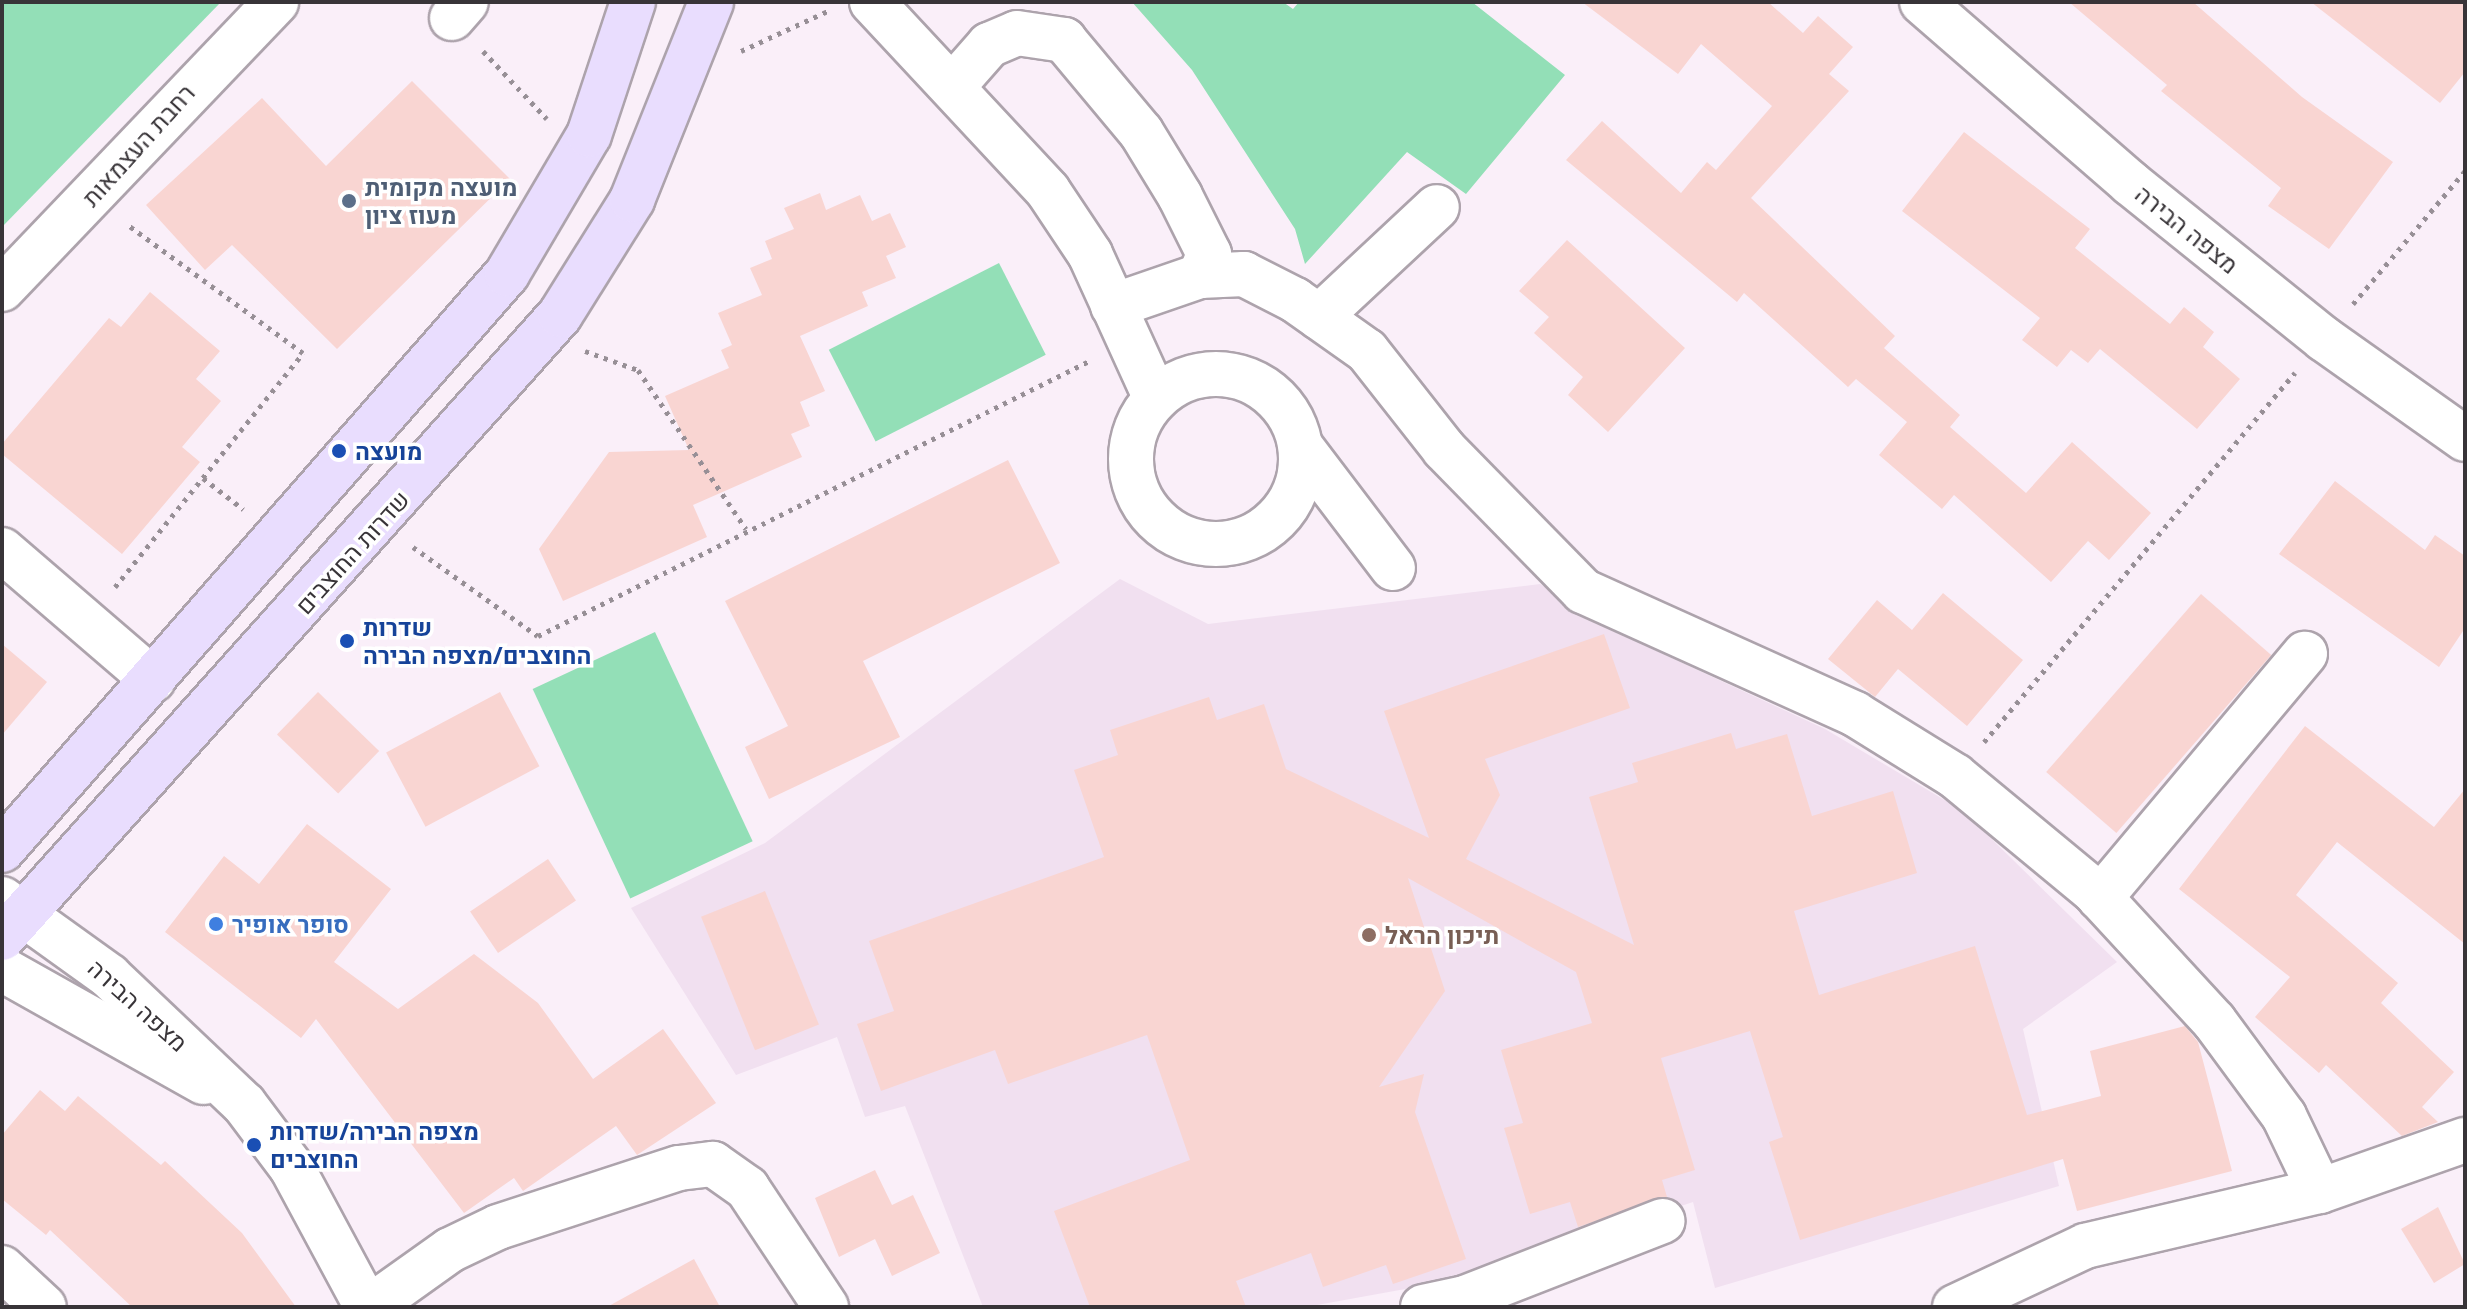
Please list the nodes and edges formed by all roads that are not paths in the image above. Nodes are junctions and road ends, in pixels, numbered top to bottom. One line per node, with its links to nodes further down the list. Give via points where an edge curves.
1 (276, 2): 9 (street, רחבת העצמאות)
2 (633, 2): 18 (main road, via 580,154 507,274)
3 (711, 2): 21 (main road, שדרות החוצבים, via 686,77 632,200 587,278 379,523)
4 (872, 2): 6 (street, via 891,30)
5 (1922, 2): 13 (street, מצפה הבירה, via 2324,339)
6 (953, 86): 8 (street, via 989,45 1017,33 1064,40 1141,132 1180,196 1209,254); 11 (street, via 1048,191)
7 (1437, 207): 10 (street)
8 (1200, 276): 10 (street, via 1244,274); 11 (street)
9 (2, 289)
10 (1319, 317): 20 (street, via 1367,351 1444,449 1583,591 1855,714 1955,776)
11 (1121, 323): 12 (street)
12 (1156, 399): 14 (street, via 1209,374 1249,380 1292,419); 14 (street, via 1138,422 1133,480 1165,528 1192,541 1248,538 1274,522 1296,488)
13 (2465, 439)
14 (1301, 447): 16 (street)
15 (2, 550): 18 (street)
16 (1393, 568)
17 (2305, 654): 20 (street)
18 (153, 680): 19 (main road)
19 (2, 850)
20 (2100, 898): 25 (street, via 2214,1021 2284,1116)
21 (10, 917): 23 (street, מצפה הבירה, via 151,1012)
22 (2, 969): 23 (street, מצפה הבירה)
23 (244, 1104): 29 (street, מצפה הבירה, via 292,1168)
24 (2465, 1140): 25 (street)
25 (2320, 1191): 32 (street, via 2085,1246)
26 (1662, 1221): 31 (street, via 1465,1298)
27 (2, 1268): 28 (street)
28 (44, 1307)
29 (368, 1307): 30 (street, via 450,1250 498,1227 679,1168 713,1164 747,1188)
30 (826, 1307)
31 (1423, 1307)
32 (1955, 1307)

